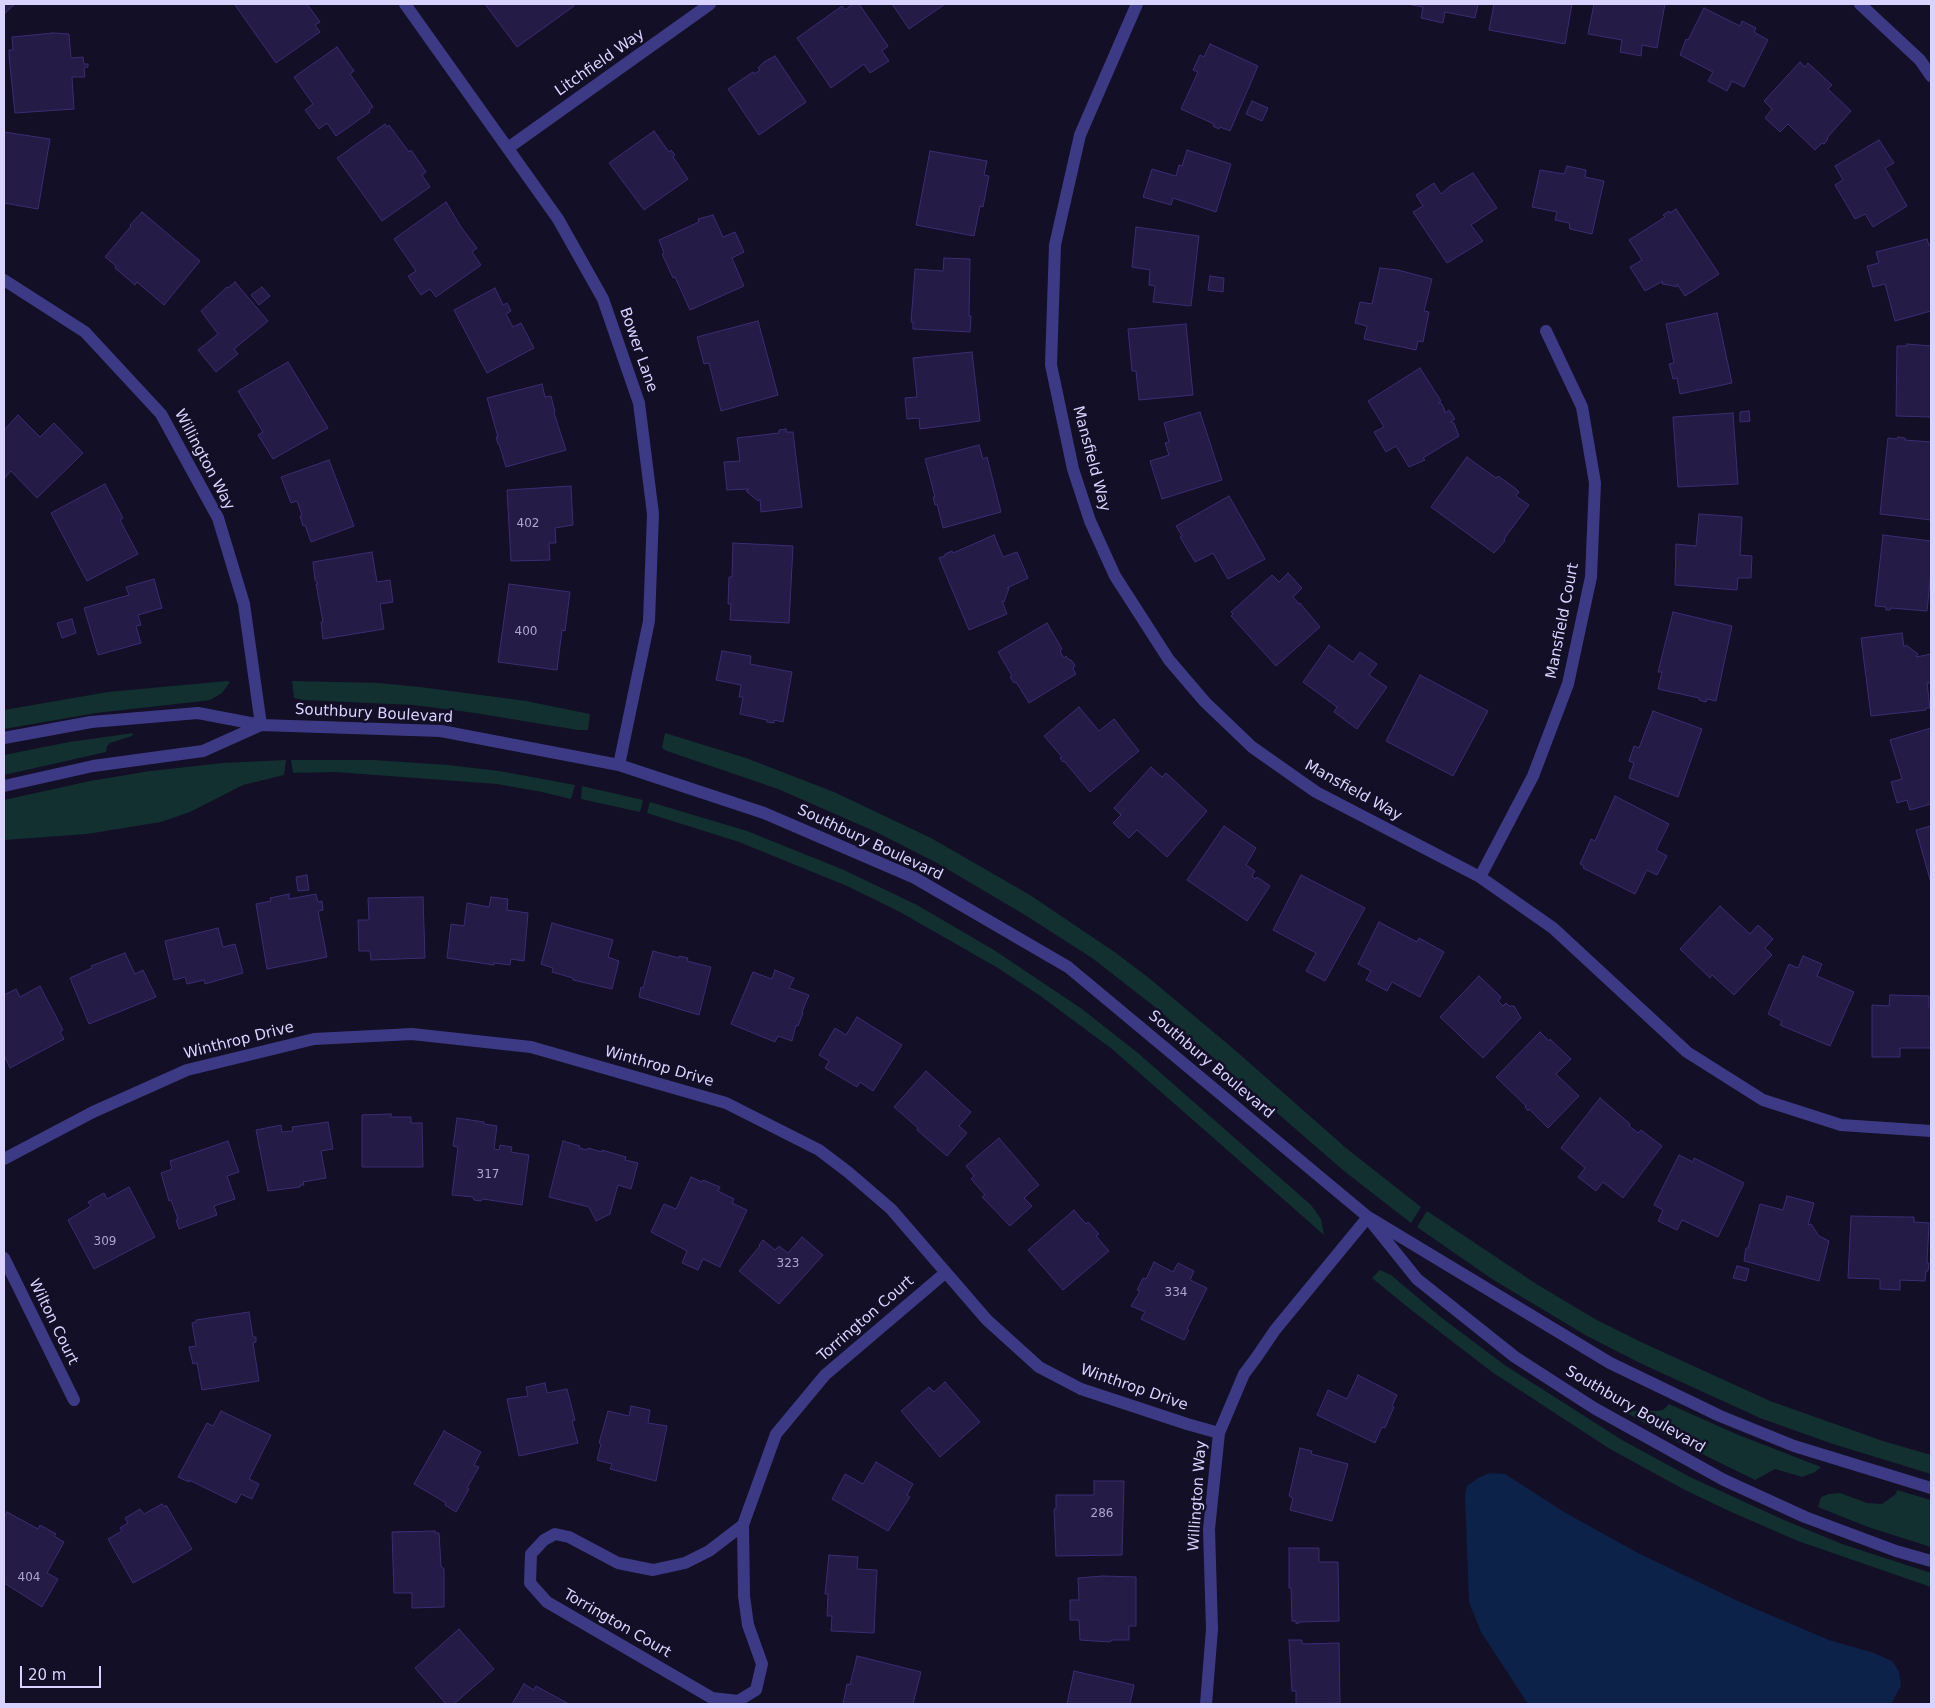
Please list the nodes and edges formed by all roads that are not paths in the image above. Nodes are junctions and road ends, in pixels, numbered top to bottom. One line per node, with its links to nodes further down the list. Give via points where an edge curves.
1 (405, 4): 6 (street, Bower Lane)
2 (710, 4): 6 (street, Litchfield Way)
3 (1137, 4): 13 (street, Mansfield Way, via 1080,135 1055,245 1051,365 1073,468 1090,521 1115,576 1169,660 1205,702 1252,747 1316,792)
4 (1860, 4): 5 (street, via 1920,60)
5 (1931, 76)
6 (508, 148): 11 (street, Bower Lane, via 558,219 603,299 639,403 653,514 649,621)
7 (4, 280): 9 (street, Willington Way, via 85,332 161,414 218,518 244,604)
8 (1546, 330): 13 (street, Mansfield Court, via 1582,407 1595,483 1591,577 1568,684 1533,776)
9 (261, 725): 10 (street, Southbury Boulevard, via 198,713 91,722); 11 (street, Southbury Boulevard, via 441,731); 12 (street, Southbury Boulevard, via 203,751 92,766)
10 (4, 738)
11 (619, 765): 16 (street, Southbury Boulevard, via 764,813 915,878 1068,967)
12 (4, 786)
13 (1480, 877): 14 (street, Mansfield Way, via 1553,928 1687,1052 1763,1100 1841,1124)
14 (1931, 1131)
15 (4, 1159): 18 (street, Winthrop Drive, via 93,1112 187,1070 314,1039 412,1034 531,1047 726,1103 820,1150 890,1209)
16 (1368, 1217): 20 (street, Willington Way, via 1244,1374); 21 (street, Southbury Boulevard, via 1618,1367 1720,1416 1794,1446); 23 (street, Southbury Boulevard, via 1417,1279 1515,1356 1594,1408 1724,1480 1805,1517)
17 (4, 1258): 19 (street, Wilton Court)
18 (945, 1273): 20 (street, Winthrop Drive, via 987,1320 1039,1367 1081,1389); 22 (street, Torrington Court, via 825,1375 776,1434)
19 (74, 1400)
20 (1219, 1432): 24 (street, Willington Way, via 1209,1529 1212,1629)
21 (1931, 1488)
22 (743, 1525): 22 (street, Torrington Court, via 685,1563 653,1570 618,1563 569,1536 555,1534 531,1554 530,1583 547,1602 712,1698 738,1701 756,1690 762,1664 748,1625 744,1596)
23 (1931, 1561)
24 (1206, 1704)

